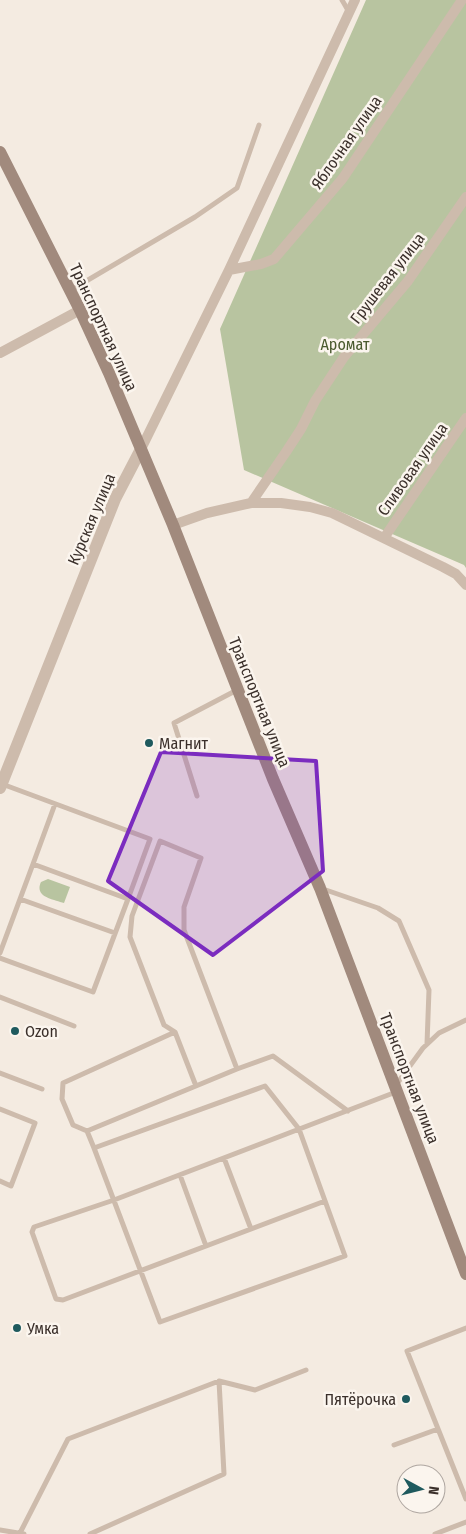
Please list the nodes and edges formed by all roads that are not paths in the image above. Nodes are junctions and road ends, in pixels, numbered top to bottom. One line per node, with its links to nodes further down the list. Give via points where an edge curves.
1 (342, 0): 4 (lane)
2 (354, 0): 4 (street, Курская улица)
3 (462, 0): 8 (street, Яблочная улица, via 343,178 274,259)
4 (349, 12): 8 (street, Курская улица)
5 (260, 124): 9 (lane, via 237,188 195,217)
6 (0, 152): 9 (main road, Транспортная улица)
7 (466, 197): 14 (street, Грушевая улица, via 408,281 344,357)
8 (229, 270): 13 (street, Курская улица)
9 (70, 290): 10 (main road, Транспортная улица)
10 (80, 310): 11 (street); 13 (main road, Транспортная улица)
11 (0, 353)
12 (466, 418): 16 (street, Сливовая улица)
13 (141, 449): 15 (main road, Транспортная улица); 19 (street, Курская улица, via 115,499)
14 (251, 503): 15 (street); 16 (street, via 310,507 332,513)
15 (173, 525): 18 (main road, Транспортная улица)
16 (384, 538): 17 (street, via 449,570)
17 (465, 582)
18 (238, 690): 20 (lane, via 174,723); 23 (main road, Транспортная улица)
19 (1, 786): 21 (lane)
20 (198, 796)
21 (55, 804): 22 (lane); 25 (lane, via 150,839)
22 (33, 864): 24 (lane); 25 (lane)
23 (320, 888): 33 (lane, via 378,908 399,921 429,990); 38 (main road, Транспортная улица)
24 (20, 899): 26 (lane); 27 (lane)
25 (128, 899): 26 (lane)
26 (115, 933): 28 (lane, via 93,992)
27 (0, 953)
28 (0, 958)
29 (0, 997): 31 (lane)
30 (466, 1020): 33 (lane, via 439,1033)
31 (74, 1026)
32 (175, 1032): 34 (lane, via 164,1025 130,938 132,916 160,841 201,858 184,906 184,930); 36 (lane); 42 (lane, via 63,1083 62,1099 73,1125)
33 (427, 1044): 38 (lane)
34 (237, 1069): 36 (lane); 40 (lane, via 273,1056)
35 (0, 1073): 37 (lane)
36 (196, 1086): 42 (lane)
37 (42, 1089)
38 (397, 1089): 40 (lane); 52 (main road, Транспортная улица)
39 (0, 1109): 46 (lane, via 35,1122 11,1186)
40 (348, 1111): 41 (lane)
41 (299, 1129): 43 (lane, via 265,1086); 44 (lane); 48 (lane)
42 (87, 1131): 43 (lane)
43 (94, 1148): 47 (lane)
44 (224, 1158): 45 (lane); 49 (lane)
45 (180, 1175): 47 (lane); 50 (lane)
46 (0, 1181)
47 (114, 1200): 51 (lane); 51 (lane, via 34,1228 32,1232 56,1299 63,1300)
48 (325, 1201): 49 (lane); 51 (lane, via 345,1256 160,1322)
49 (251, 1229): 50 (lane)
50 (206, 1246): 51 (lane)
51 (141, 1271)
52 (466, 1274)
53 (466, 1328): 56 (lane, via 407,1351)
54 (306, 1370): 55 (lane, via 255,1390)
55 (219, 1381): 61 (lane, via 68,1439); 62 (lane, via 224,1474)
56 (438, 1429): 57 (lane); 58 (lane)
57 (394, 1445)
58 (466, 1499)
59 (466, 1522): 63 (lane)
60 (0, 1530): 61 (lane)
61 (22, 1533)
62 (90, 1534)
63 (435, 1534)

